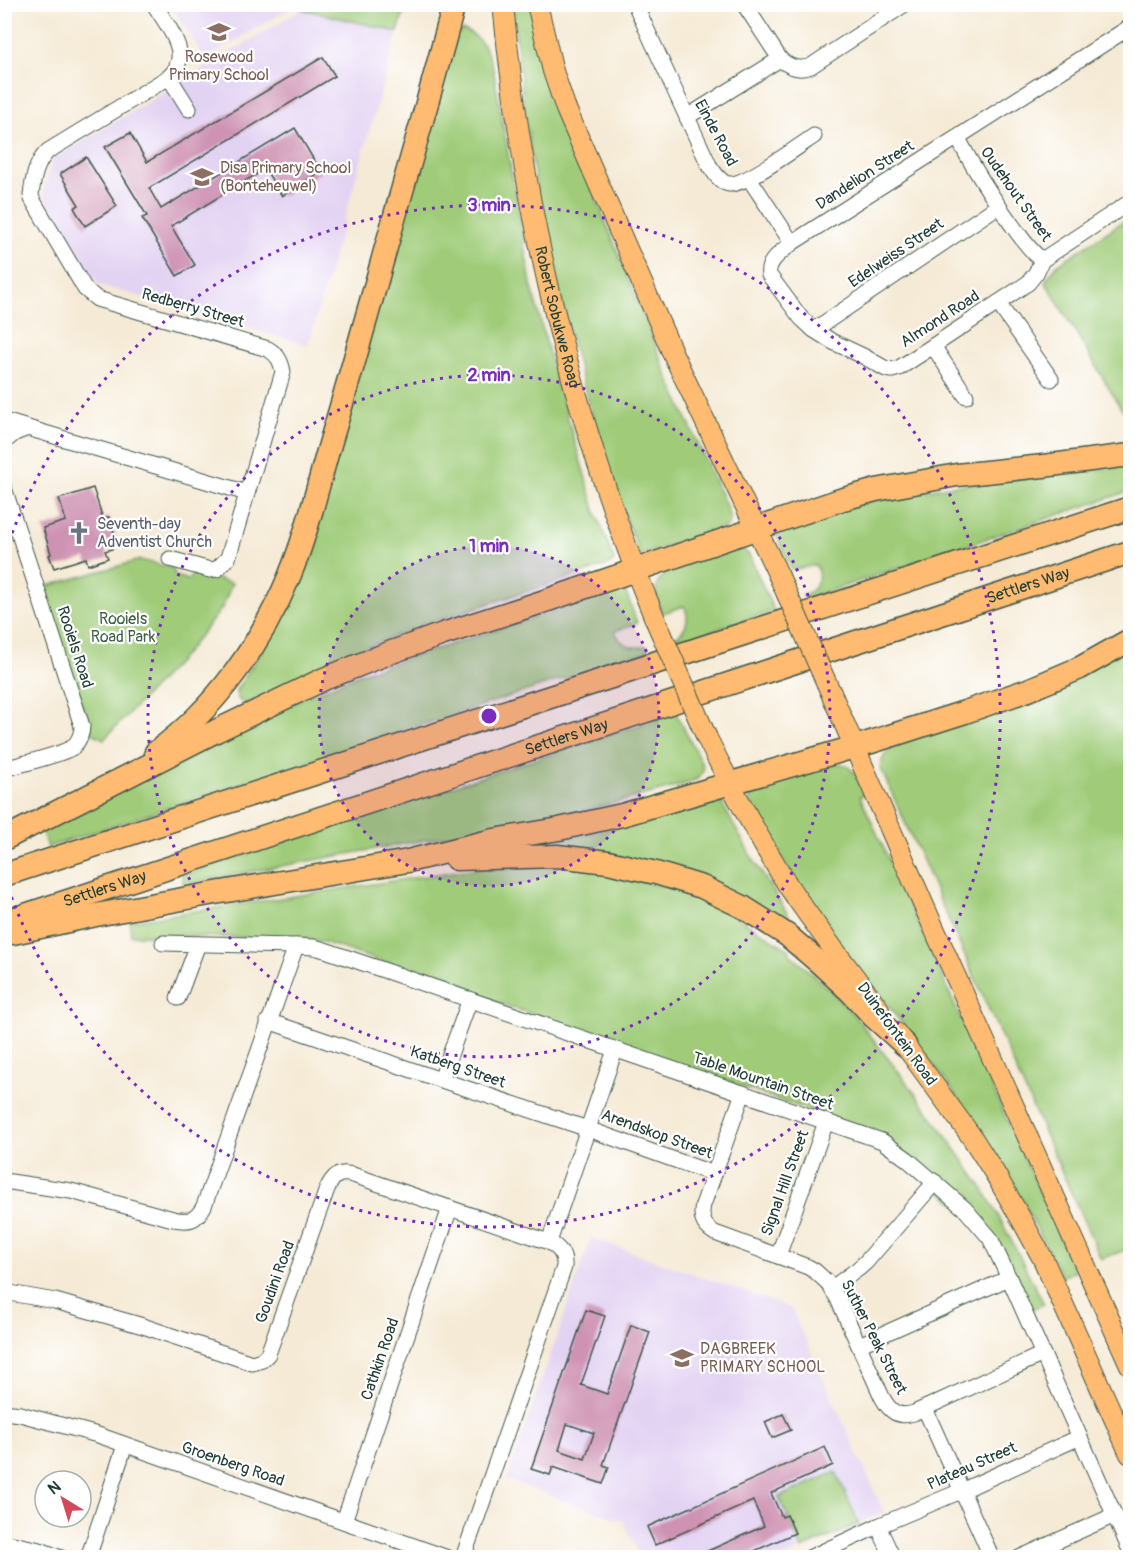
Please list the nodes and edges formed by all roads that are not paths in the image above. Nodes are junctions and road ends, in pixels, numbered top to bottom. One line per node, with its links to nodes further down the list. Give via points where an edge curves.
1 (154, 4): 10 (street, via 179,49 177,67)
2 (454, 4): 42 (highway, via 322,472 287,582 250,650 215,697 166,744)
3 (503, 4): 36 (main road, Robert Sobukwe Road, via 521,146 542,261 596,459)
4 (537, 4): 33 (main road, via 566,109 673,354)
5 (634, 4): 12 (street, Einde Road)
6 (744, 4): 9 (street)
7 (905, 4): 9 (street, via 811,66 795,68)
8 (1131, 27): 14 (street, Oudehout Street)
9 (780, 59): 12 (street)
10 (169, 77): 11 (street); 31 (street, Redberry Street, via 48,151 38,164 31,195 85,289 97,299 261,346 277,356 283,372)
11 (189, 108)
12 (687, 117): 15 (street, Einde Road, via 709,165 721,180 737,184)
13 (814, 136): 15 (street)
14 (958, 138): 17 (street, Oudehout Street); 18 (street, Dandelion Street)
15 (749, 178): 18 (street, Einde Road)
16 (1131, 202): 19 (street, Oudehout Street)
17 (998, 206): 19 (street, Oudehout Street); 22 (street, Edelweiss Street)
18 (792, 243): 20 (street, Dandelion Street, via 769,265)
19 (1042, 260): 21 (street, Almond Road, via 1028,283)
20 (769, 275): 22 (street, Almond Road)
21 (998, 303): 23 (street, Almond Road); 24 (street)
22 (814, 330): 23 (street, Almond Road, via 892,370)
23 (933, 346): 25 (street)
24 (1051, 379)
25 (966, 396)
26 (4, 420): 27 (street)
27 (28, 428): 28 (street); 31 (street)
28 (4, 442)
29 (1131, 454): 33 (highway, via 918,481 840,500)
30 (4, 488): 40 (street, Rooiels Road, via 82,726 78,742 69,750)
31 (247, 493): 35 (street, Redberry Street, via 228,558 218,569)
32 (1131, 508): 45 (highway)
33 (757, 529): 36 (highway); 39 (main road, bridge)
34 (1131, 552): 46 (highway, Settlers Way)
35 (170, 559)
36 (635, 570): 37 (main road, Robert Sobukwe Road); 42 (highway, via 432,637 324,679)
37 (655, 619): 41 (main road, Duinefontein Road, bridge)
38 (1131, 640): 39 (highway, via 1028,690)
39 (854, 746): 41 (highway); 71 (main road)
40 (4, 769)
41 (729, 783): 44 (highway, via 621,815); 54 (main road, Duinefontein Road, via 807,913)
42 (112, 785): 43 (highway)
43 (4, 839)
44 (408, 861): 47 (highway, via 204,895); 54 (highway, via 557,856 608,862 702,887 793,939)
45 (4, 875)
46 (4, 922)
47 (4, 935)
48 (163, 943): 49 (street, Table Mountain Street)
49 (198, 944): 50 (street, Table Mountain Street); 51 (street)
50 (296, 946): 52 (street, Table Mountain Street, via 325,950); 53 (street)
51 (178, 998)
52 (470, 999): 55 (street, Table Mountain Street); 56 (street)
53 (268, 1020): 56 (street, Katberg Street); 61 (street, via 204,1206 193,1219 173,1219 71,1191)
54 (905, 1045): 76 (main road, Duinefontein Road, via 971,1136 1043,1258)
55 (615, 1050): 57 (street, Table Mountain Street); 59 (street)
56 (441, 1080): 59 (street, Katberg Street)
57 (743, 1093): 58 (street, Table Mountain Street); 60 (street, Suther Peak Street)
58 (826, 1122): 62 (street, Table Mountain Street, via 882,1141); 65 (street, Signal Hill Street)
59 (588, 1128): 60 (street, Arendskop Street); 64 (street)
60 (714, 1174): 65 (street, Suther Peak Street, via 701,1216 706,1226)
61 (4, 1181)
62 (935, 1182): 66 (street, Table Mountain Street, via 985,1232); 67 (street, via 866,1262)
63 (450, 1208): 64 (street, Goudini Road); 68 (street, Goudini Road, via 353,1174 336,1175 327,1189 268,1354 257,1363 76,1307); 79 (street, Cathkin Road)
64 (549, 1242): 87 (street, via 561,1251 564,1267)
65 (778, 1256): 67 (street, Suther Peak Street, via 815,1271)
66 (1009, 1278): 69 (street); 70 (street, Table Mountain Street)
67 (831, 1288): 69 (street, Suther Peak Street)
68 (4, 1292)
69 (859, 1345): 72 (street, Suther Peak Street, via 882,1398 893,1412 906,1416)
70 (1043, 1354): 72 (street, Suther Peak Street); 74 (street, Table Mountain Street)
71 (1131, 1365)
72 (925, 1409): 77 (street)
73 (4, 1412): 75 (street, Groenberg Road)
74 (1080, 1437): 77 (street, Plateau Street); 78 (street, Table Mountain Street)
75 (125, 1445): 79 (street, Groenberg Road); 85 (street)
76 (1131, 1454)
77 (961, 1491): 80 (street, Plateau Street); 90 (street)
78 (1115, 1515): 82 (street, Table Mountain Street); 91 (street)
79 (344, 1521): 86 (street, Groenberg Road)
80 (878, 1526): 88 (street, Plateau Street); 89 (street)
81 (4, 1542): 83 (street)
82 (1131, 1550)
83 (39, 1554): 84 (street)
84 (62, 1557)
85 (88, 1557)
86 (448, 1557)
87 (463, 1557)
88 (809, 1557)
89 (893, 1557)
90 (992, 1557)
91 (1019, 1557)

